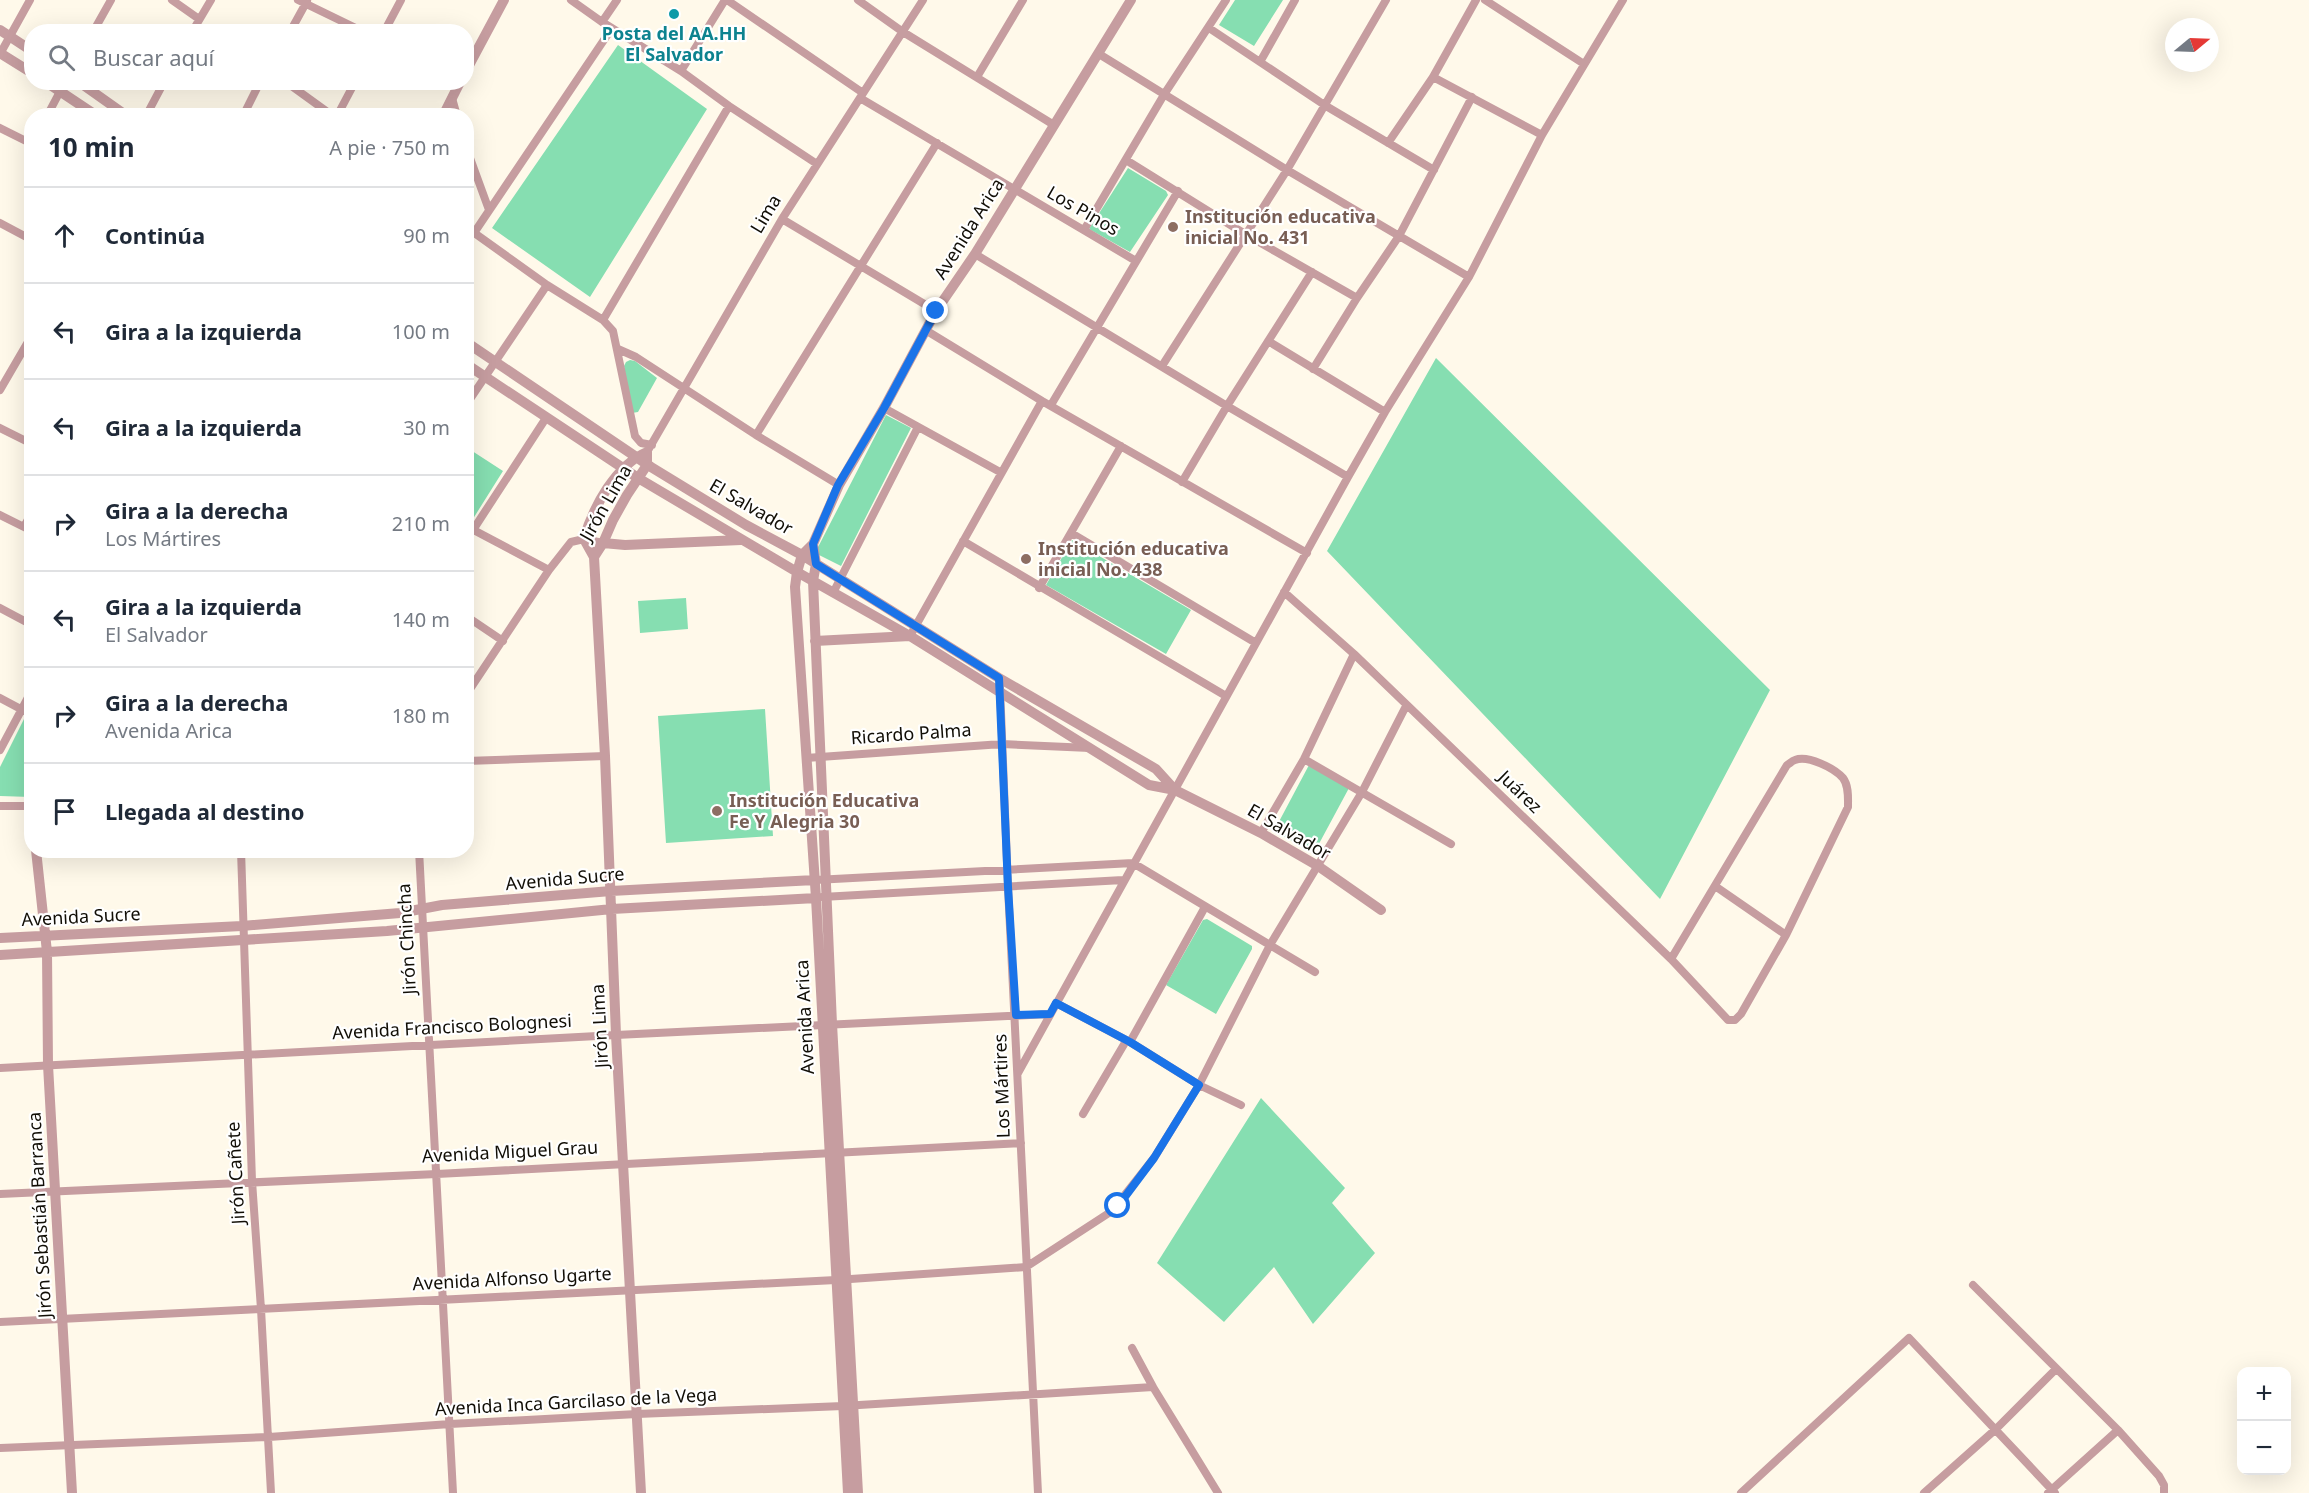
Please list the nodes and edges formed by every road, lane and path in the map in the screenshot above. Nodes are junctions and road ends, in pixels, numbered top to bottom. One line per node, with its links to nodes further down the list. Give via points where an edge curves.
1 (30, 0): 32 (street)
2 (111, 0): 23 (street)
3 (172, 0): 21 (street)
4 (211, 0): 21 (street)
5 (401, 0): 27 (street)
6 (504, 0): 36 (street)
7 (572, 0): 22 (street)
8 (616, 0): 22 (street)
9 (726, 0): 40 (street); 52 (street, Los Pinos)
10 (858, 0): 31 (street)
11 (923, 0): 31 (street, Lima)
12 (1023, 0): 41 (street)
13 (1131, 0): 35 (street, Avenida Arica)
14 (1226, 0): 29 (street)
15 (1295, 0): 37 (street)
16 (1386, 0): 56 (street)
17 (1476, 0): 42 (street)
18 (1485, 0): 38 (street)
19 (1623, 0): 38 (street)
20 (304, 1): 25 (street); 26 (street)
21 (199, 19): 24 (street)
22 (602, 22): 28 (street)
23 (98, 24)
24 (196, 24)
25 (294, 24)
26 (349, 24)
27 (388, 24)
28 (612, 28): 40 (street); 79 (street)
29 (1209, 28): 37 (street); 51 (street)
30 (0, 30): 32 (street)
31 (903, 32): 41 (street); 52 (street, Lima)
32 (10, 37): 33 (street); 34 (street)
33 (24, 46)
34 (0, 53): 39 (street)
35 (1099, 54): 51 (street); 66 (street, Avenida Arica)
36 (474, 56)
37 (1260, 62): 56 (street)
38 (1584, 64): 68 (street)
39 (24, 68)
40 (681, 70): 55 (street)
41 (977, 77): 66 (street)
42 (1433, 77): 53 (street); 71 (street)
43 (61, 90): 57 (street)
44 (67, 90): 58 (street)
45 (90, 90): 59 (street)
46 (160, 90): 60 (street)
47 (256, 90): 61 (street)
48 (298, 90): 62 (street)
49 (350, 90): 63 (street)
50 (456, 90): 54 (street)
51 (1165, 93): 72 (street); 75 (street)
52 (861, 95): 70 (street, Los Pinos); 73 (street, Lima)
53 (1472, 97): 68 (street); 76 (street)
54 (452, 98): 64 (street); 65 (street)
55 (729, 106): 73 (street); 96 (street)
56 (1326, 106): 71 (street); 75 (street)
57 (51, 108)
58 (88, 108)
59 (116, 108)
60 (150, 108)
61 (247, 108)
62 (323, 108)
63 (340, 108)
64 (447, 108)
65 (455, 108)
66 (1054, 125): 77 (street, Avenida Arica)
67 (0, 128): 69 (street)
68 (1542, 135): 92 (street)
69 (24, 140)
70 (937, 142): 77 (street, Los Pinos); 90 (street)
71 (1388, 143): 76 (street)
72 (1126, 160): 78 (street); 83 (street)
73 (817, 164): 80 (street, Lima)
74 (474, 169): 79 (street)
75 (1287, 170): 85 (street); 87 (street)
76 (1434, 170): 87 (street)
77 (1013, 189): 83 (street, Los Pinos); 88 (street, Avenida Arica)
78 (1178, 191): 85 (street); 89 (street)
79 (489, 210): 82 (street)
80 (782, 219): 90 (street); 108 (street, Lima)
81 (0, 223): 86 (street)
82 (474, 226)
83 (1084, 230): 89 (street, Los Pinos)
84 (474, 233): 93 (street)
85 (1245, 234): 91 (street); 104 (street)
86 (24, 236)
87 (1399, 236): 92 (street); 94 (street)
88 (975, 254): 95 (street, Avenida Arica); 97 (street)
89 (1136, 261): 97 (street)
90 (861, 266): 95 (street); 119 (street)
91 (1312, 272): 94 (street); 99 (street)
92 (1469, 277): 115 (street)
93 (547, 285): 96 (street); 103 (street)
94 (1357, 298): 106 (street)
95 (936, 311): 98 (street, Avenida Arica)
96 (603, 320): 102 (street, via 613,331)
97 (1097, 327): 104 (street); 112 (street)
98 (927, 331): 111 (street); 114 (street, Avenida Arica)
99 (1268, 341): 106 (street); 113 (street)
100 (474, 347): 103 (street, El Salvador)
101 (24, 349): 109 (street)
102 (618, 349): 108 (street); 122 (street, via 635,436)
103 (496, 361): 107 (street); 123 (street, El Salvador)
104 (1162, 366): 113 (street)
105 (474, 369): 107 (street, El Salvador)
106 (1313, 369): 115 (street)
107 (485, 377): 110 (street); 116 (street, El Salvador)
108 (684, 388): 119 (street); 122 (street, Lima)
109 (0, 390)
110 (474, 393)
111 (1042, 401): 112 (street); 126 (street)
112 (1051, 405): 121 (street)
113 (1227, 406): 127 (street); 129 (street)
114 (884, 408): 117 (street); 130 (street, Avenida Arica)
115 (1385, 412): 127 (street)
116 (546, 418): 125 (street, El Salvador); 132 (street)
117 (918, 427): 126 (street); 147 (street)
118 (0, 428): 120 (street)
119 (756, 435): 130 (street)
120 (24, 440)
121 (1121, 446): 129 (street); 135 (street)
122 (650, 448): 123 (street, Jirón Lima); 124 (street, Jirón Lima)
123 (635, 457): 124 (street, El Salvador); 125 (street, Jirón Lima)
124 (647, 465): 128 (street, Jirón Lima); 142 (street, El Salvador)
125 (625, 469): 128 (street, El Salvador); 136 (street, Jirón Lima, via 598,505)
126 (1000, 472): 138 (street)
127 (1348, 477): 141 (street)
128 (638, 478): 137 (street, El Salvador); 139 (street, Jirón Lima)
129 (1182, 482): 141 (street)
130 (838, 485): 140 (street, Avenida Arica)
131 (0, 515): 133 (street)
132 (474, 522)
133 (24, 527)
134 (474, 530): 145 (street)
135 (1071, 533): 149 (street); 158 (street)
136 (584, 539): 139 (street); 143 (street, Jirón Lima); 145 (street, via 571,542)
137 (742, 540): 139 (street); 146 (street, El Salvador)
138 (963, 541): 149 (street); 155 (street)
139 (603, 543): 143 (street, Jirón Lima)
140 (813, 544): 142 (street, Avenida Arica); 144 (street, Avenida Arica)
141 (1307, 553): 150 (street)
142 (802, 555): 144 (street, El Salvador); 146 (street, Avenida Arica)
143 (594, 557): 172 (street, Jirón Lima)
144 (816, 564): 147 (street, El Salvador); 148 (street, Avenida Arica)
145 (549, 570): 157 (street)
146 (796, 572): 148 (street, El Salvador); 174 (street, Avenida Arica)
147 (840, 579): 151 (street); 155 (street, El Salvador)
148 (813, 581): 151 (street, El Salvador); 156 (street, Avenida Arica)
149 (1040, 588): 163 (street)
150 (1284, 592): 158 (street); 159 (street, Juárez)
151 (833, 593): 155 (street, El Salvador)
152 (0, 608): 153 (street)
153 (24, 621)
154 (474, 621): 157 (street)
155 (913, 631): 156 (street); 160 (street, El Salvador); 162 (street, El Salvador)
156 (815, 640): 173 (street, Avenida Arica)
157 (504, 641): 161 (street)
158 (1256, 644): 163 (street)
159 (1354, 654): 166 (street, Juárez); 175 (street)
160 (999, 678): 162 (street, Los Mártires); 177 (street, El Salvador, via 1156,769)
161 (474, 684)
162 (1000, 693): 169 (street, Los Mártires); 170 (street, El Salvador)
163 (1226, 696): 177 (street)
164 (0, 698): 167 (street)
165 (24, 704): 167 (street)
166 (1406, 706): 178 (street); 208 (street, Juárez)
167 (21, 709): 168 (street); 171 (street)
168 (24, 711)
169 (1002, 744): 170 (street, Ricardo Palma); 173 (street, Ricardo Palma); 188 (street, Los Mártires)
170 (1091, 748): 177 (street, El Salvador, via 1149,785)
171 (0, 750)
172 (605, 756): 176 (street); 193 (street, Jirón Lima)
173 (820, 757): 174 (street, Ricardo Palma); 189 (street, Avenida Arica)
174 (806, 758): 189 (street, Avenida Arica)
175 (1304, 759): 178 (street); 181 (street)
176 (474, 761)
177 (1175, 790): 181 (street, El Salvador); 186 (street)
178 (1362, 792): 182 (street); 187 (street)
179 (0, 806): 180 (street)
180 (24, 806)
181 (1261, 833): 187 (street, El Salvador)
182 (1451, 844)
183 (36, 858): 201 (street, Jirón Sebastián Barranca)
184 (241, 858): 199 (street, Jirón Cañete)
185 (419, 858): 196 (street, Jirón Chincha)
186 (1133, 863): 188 (street, Avenida Sucre); 190 (street); 195 (street)
187 (1317, 866): 198 (street, El Salvador); 205 (street)
188 (1007, 869): 189 (street, Avenida Sucre); 192 (street, Los Mártires)
189 (820, 879): 193 (street, Avenida Sucre); 194 (street, Avenida Arica)
190 (1123, 880): 192 (street, Avenida Sucre); 210 (street)
191 (1715, 886): 202 (street); 202 (street, via 1786,765 1796,759 1811,760 1832,770 1844,779 1848,807); 208 (street)
192 (1008, 887): 194 (street, Avenida Sucre); 212 (street, Los Mártires)
193 (611, 891): 196 (street, Avenida Sucre); 197 (street, Jirón Lima)
194 (821, 897): 197 (street, Avenida Sucre); 213 (street, Avenida Arica)
195 (1205, 907): 205 (street); 215 (street)
196 (422, 908): 199 (street, Avenida Sucre); 200 (street, Jirón Chincha)
197 (612, 909): 200 (street, Avenida Sucre); 214 (street, Jirón Lima)
198 (1381, 910)
199 (242, 926): 201 (street, Avenida Sucre); 204 (street, Jirón Cañete)
200 (424, 928): 204 (street, Avenida Sucre); 216 (street, Jirón Chincha)
201 (46, 935): 203 (street, Avenida Sucre); 206 (street, Jirón Sebastián Barranca)
202 (1786, 935): 208 (street, Juárez, via 1735,1020 1728,1020)
203 (0, 938)
204 (243, 941): 206 (street, Avenida Sucre); 217 (street, Jirón Cañete)
205 (1270, 945): 209 (street); 221 (street)
206 (47, 952): 207 (street, Avenida Sucre); 218 (street, Jirón Sebastián Barranca)
207 (0, 955)
208 (1671, 959)
209 (1315, 972)
210 (1056, 1003): 211 (street); 215 (street)
211 (1050, 1014): 212 (street, Avenida Francisco Bolognesi); 220 (street)
212 (1016, 1015): 213 (street, Avenida Francisco Bolognesi); 220 (street, Los Mártires)
213 (827, 1025): 214 (street, Avenida Francisco Bolognesi); 225 (street, Avenida Arica)
214 (616, 1035): 216 (street, Avenida Francisco Bolognesi); 226 (street, Jirón Lima)
215 (1128, 1042): 221 (street); 223 (street)
216 (430, 1045): 217 (street, Avenida Francisco Bolognesi); 227 (street, Jirón Chincha)
217 (247, 1055): 218 (street, Avenida Francisco Bolognesi); 228 (street, Jirón Cañete)
218 (48, 1065): 219 (street, Avenida Francisco Bolognesi); 229 (street, Jirón Sebastián Barranca)
219 (0, 1068)
220 (1018, 1073): 224 (street, Los Mártires)
221 (1199, 1085): 222 (street); 231 (street, via 1154,1158 1118,1206)
222 (1242, 1105)
223 (1083, 1114)
224 (1021, 1143): 225 (street, Avenida Miguel Grau); 231 (street, Los Mártires)
225 (833, 1152): 226 (street, Avenida Miguel Grau); 232 (street, Avenida Arica)
226 (624, 1162): 227 (street, Avenida Miguel Grau); 234 (street, Jirón Lima)
227 (436, 1174): 228 (street, Avenida Miguel Grau); 235 (street, Jirón Chincha)
228 (252, 1181): 229 (street, Avenida Miguel Grau); 236 (street, Jirón Cañete)
229 (55, 1192): 230 (street, Avenida Miguel Grau); 237 (street, Jirón Sebastián Barranca)
230 (0, 1194)
231 (1026, 1267): 232 (street, Avenida Alfonso Ugarte); 242 (street, Los Mártires)
232 (841, 1279): 234 (street, Avenida Alfonso Ugarte); 243 (street, Avenida Arica)
233 (1973, 1285): 240 (street)
234 (631, 1290): 235 (street, Avenida Alfonso Ugarte); 244 (street, Jirón Lima)
235 (444, 1299): 236 (street, Avenida Alfonso Ugarte); 245 (street, Jirón Chincha)
236 (261, 1309): 237 (street, Avenida Alfonso Ugarte); 248 (street, Jirón Cañete)
237 (62, 1319): 238 (street, Avenida Alfonso Ugarte); 249 (street, Jirón Sebastián Barranca)
238 (0, 1322)
239 (1132, 1348): 241 (street)
240 (2056, 1369): 246 (street); 247 (street)
241 (1153, 1387): 242 (street, Avenida Inca Garcilaso de la Vega); 260 (street)
242 (1034, 1394): 243 (street, Avenida Inca Garcilaso de la Vega); 259 (street, Los Mártires)
243 (848, 1405): 244 (street, Avenida Inca Garcilaso de la Vega); 257 (street, Avenida Arica); 258 (street, Avenida Arica)
244 (637, 1414): 245 (street, Avenida Inca Garcilaso de la Vega); 256 (street, Jirón Lima)
245 (450, 1424): 248 (street, Avenida Inca Garcilaso de la Vega); 255 (street, Jirón Chincha)
246 (1996, 1429): 251 (street, via 1909,1338); 252 (street); 261 (street)
247 (2118, 1430): 252 (street); 262 (street, via 2158,1476)
248 (269, 1437): 249 (street, Avenida Inca Garcilaso de la Vega); 254 (street, Jirón Cañete)
249 (70, 1445): 250 (street, Avenida Inca Garcilaso de la Vega); 253 (street, Jirón Sebastián Barranca)
250 (0, 1448)
251 (1747, 1491)
252 (2051, 1492)
253 (72, 1493)
254 (271, 1493)
255 (453, 1493)
256 (641, 1493)
257 (848, 1493)
258 (858, 1493)
259 (1038, 1493)
260 (1218, 1493)
261 (1924, 1493)
262 (2164, 1493)

